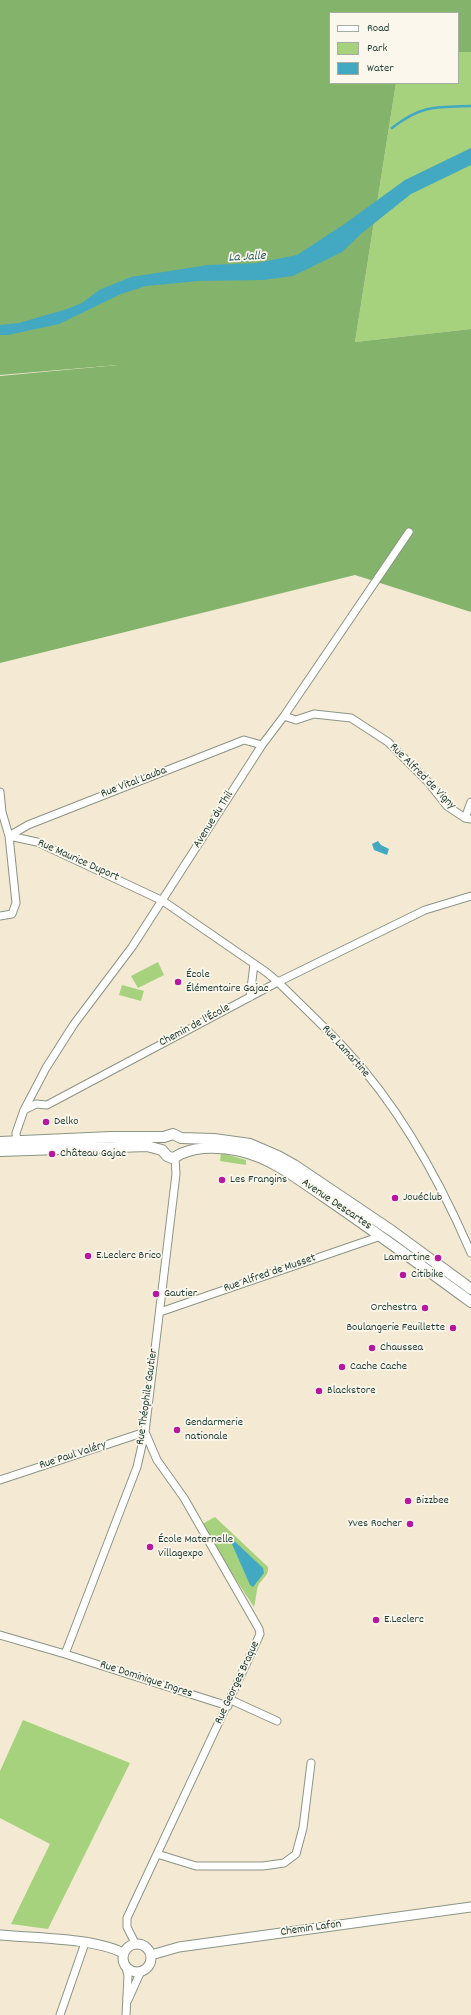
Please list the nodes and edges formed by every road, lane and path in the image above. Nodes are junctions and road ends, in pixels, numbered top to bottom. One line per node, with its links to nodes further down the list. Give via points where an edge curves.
1 (409, 532): 2 (street, Avenue du Thil)
2 (284, 716): 3 (street, Avenue du Thil); 7 (street, Rue Alfred de Vigny, via 296,720 314,714 351,718 388,742 428,782 447,806)
3 (262, 745): 8 (street, Rue Vital Lauba, via 244,740 28,825); 10 (street, Avenue du Thil)
4 (0, 792): 6 (street)
5 (471, 802): 7 (street)
6 (1, 813): 8 (street)
7 (468, 819)
8 (9, 836): 10 (street, Rue Maurice Duport, via 37,842); 11 (street, via 16,903 12,914)
9 (471, 896): 13 (street, Chemin de l'École, via 425,910)
10 (163, 901): 12 (street, Rue Lamartine); 15 (street, Avenue du Thil, via 74,1024 46,1068)
11 (0, 916)
12 (254, 964): 13 (street, Rue Lamartine); 14 (street)
13 (278, 982): 14 (street, Chemin de l'École); 24 (street, Rue Lamartine, via 348,1052 384,1096 418,1147 449,1202)
14 (250, 997): 15 (street, Chemin de l'École, via 47,1105 36,1104)
15 (24, 1110): 19 (street, via 16,1133)
16 (164, 1138): 17 (main road, Avenue Descartes, via 173,1134); 19 (main road, Avenue Descartes, via 111,1137); 20 (main road, via 161,1143)
17 (181, 1138): 22 (main road, via 184,1144); 25 (main road, Avenue Descartes, via 250,1144 278,1156 392,1231)
18 (0, 1142): 19 (main road, Avenue Descartes)
19 (17, 1146): 20 (main road, Avenue Descartes, via 147,1146); 21 (main road, Avenue Descartes)
20 (162, 1150): 22 (main road, Avenue Descartes, via 167,1156)
21 (0, 1151)
22 (178, 1155): 23 (main road, Avenue Descartes, via 214,1148 240,1150 265,1159); 27 (street, Rue Théophile Gautier)
23 (381, 1236): 26 (main road, Avenue Descartes); 27 (street, Rue Alfred de Musset)
24 (471, 1253)
25 (471, 1289)
26 (471, 1302)
27 (160, 1312): 28 (street, Rue Théophile Gautier)
28 (145, 1432): 29 (street, Rue Paul Valéry); 31 (street, Rue Théophile Gautier, via 137,1467); 32 (street, Rue Georges Braque, via 157,1460 184,1498 259,1629 260,1634)
29 (0, 1480)
30 (0, 1635): 31 (street)
31 (65, 1654): 32 (street, Rue Dominique Ingres)
32 (229, 1703): 33 (street, Rue Dominique Ingres); 35 (street, Rue Georges Braque)
33 (277, 1721)
34 (311, 1763): 35 (street, via 296,1854 284,1863 263,1866 196,1866)
35 (157, 1854): 39 (street, Rue Georges Braque, via 127,1918 127,1927)
36 (471, 1907): 41 (street, Chemin Lafon, via 184,1946)
37 (0, 1935): 38 (street)
38 (85, 1943): 40 (street, via 113,1948); 45 (street)
39 (135, 1943): 40 (street); 41 (street, via 147,1947)
40 (123, 1953): 42 (street, via 123,1963)
41 (151, 1955): 43 (street, via 148,1967)
42 (126, 1967): 43 (street, via 133,1972); 44 (street)
43 (141, 1971): 44 (street, via 130,1994)
44 (126, 2012)
45 (60, 2015)

